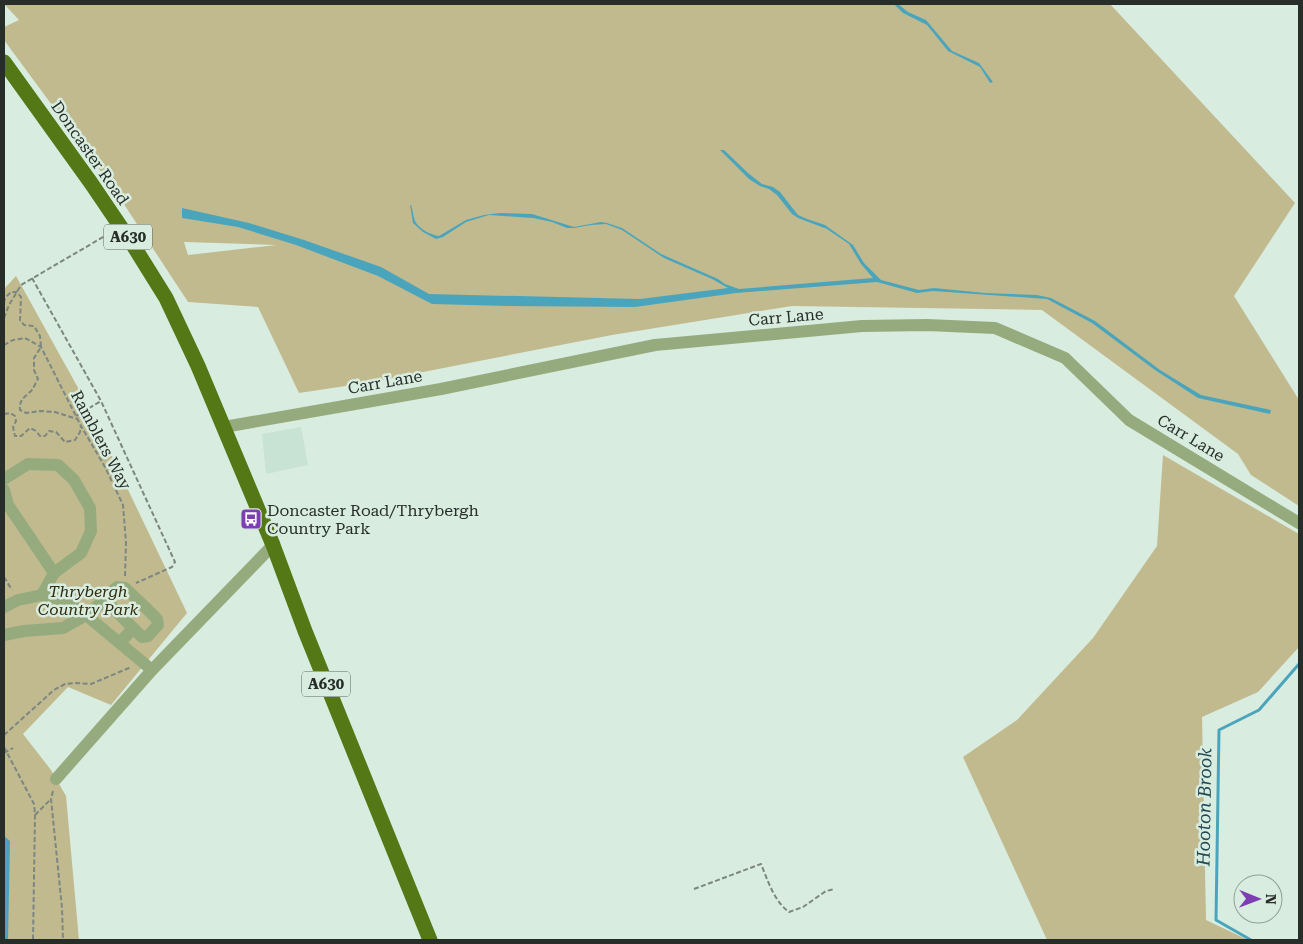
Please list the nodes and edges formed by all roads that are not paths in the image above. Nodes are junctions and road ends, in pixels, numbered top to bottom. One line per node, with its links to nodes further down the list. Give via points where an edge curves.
1 (4, 62): 2 (main road, Doncaster Road / A630, via 91,183 166,298)
2 (224, 427): 5 (street, Carr Lane, via 441,389 655,345 862,326 995,328 1065,358 1129,420); 6 (main road, A630)
3 (4, 479): 7 (street, via 28,464 58,465 74,480 90,508 91,531 81,553)
4 (4, 490): 7 (street, via 8,505)
5 (1299, 523)
6 (272, 545): 15 (street); 17 (main road, A630)
7 (54, 573): 8 (street)
8 (42, 595): 10 (street); 11 (street, via 67,601)
9 (105, 600): 11 (street); 12 (street); 12 (street, via 117,587 125,588 157,619 158,625 148,636 142,637)
10 (4, 607)
11 (86, 615): 13 (street, via 63,628); 14 (street)
12 (132, 628): 14 (street)
13 (4, 635)
14 (120, 643): 15 (street)
15 (152, 670): 16 (street)
16 (56, 779)
17 (430, 940)

